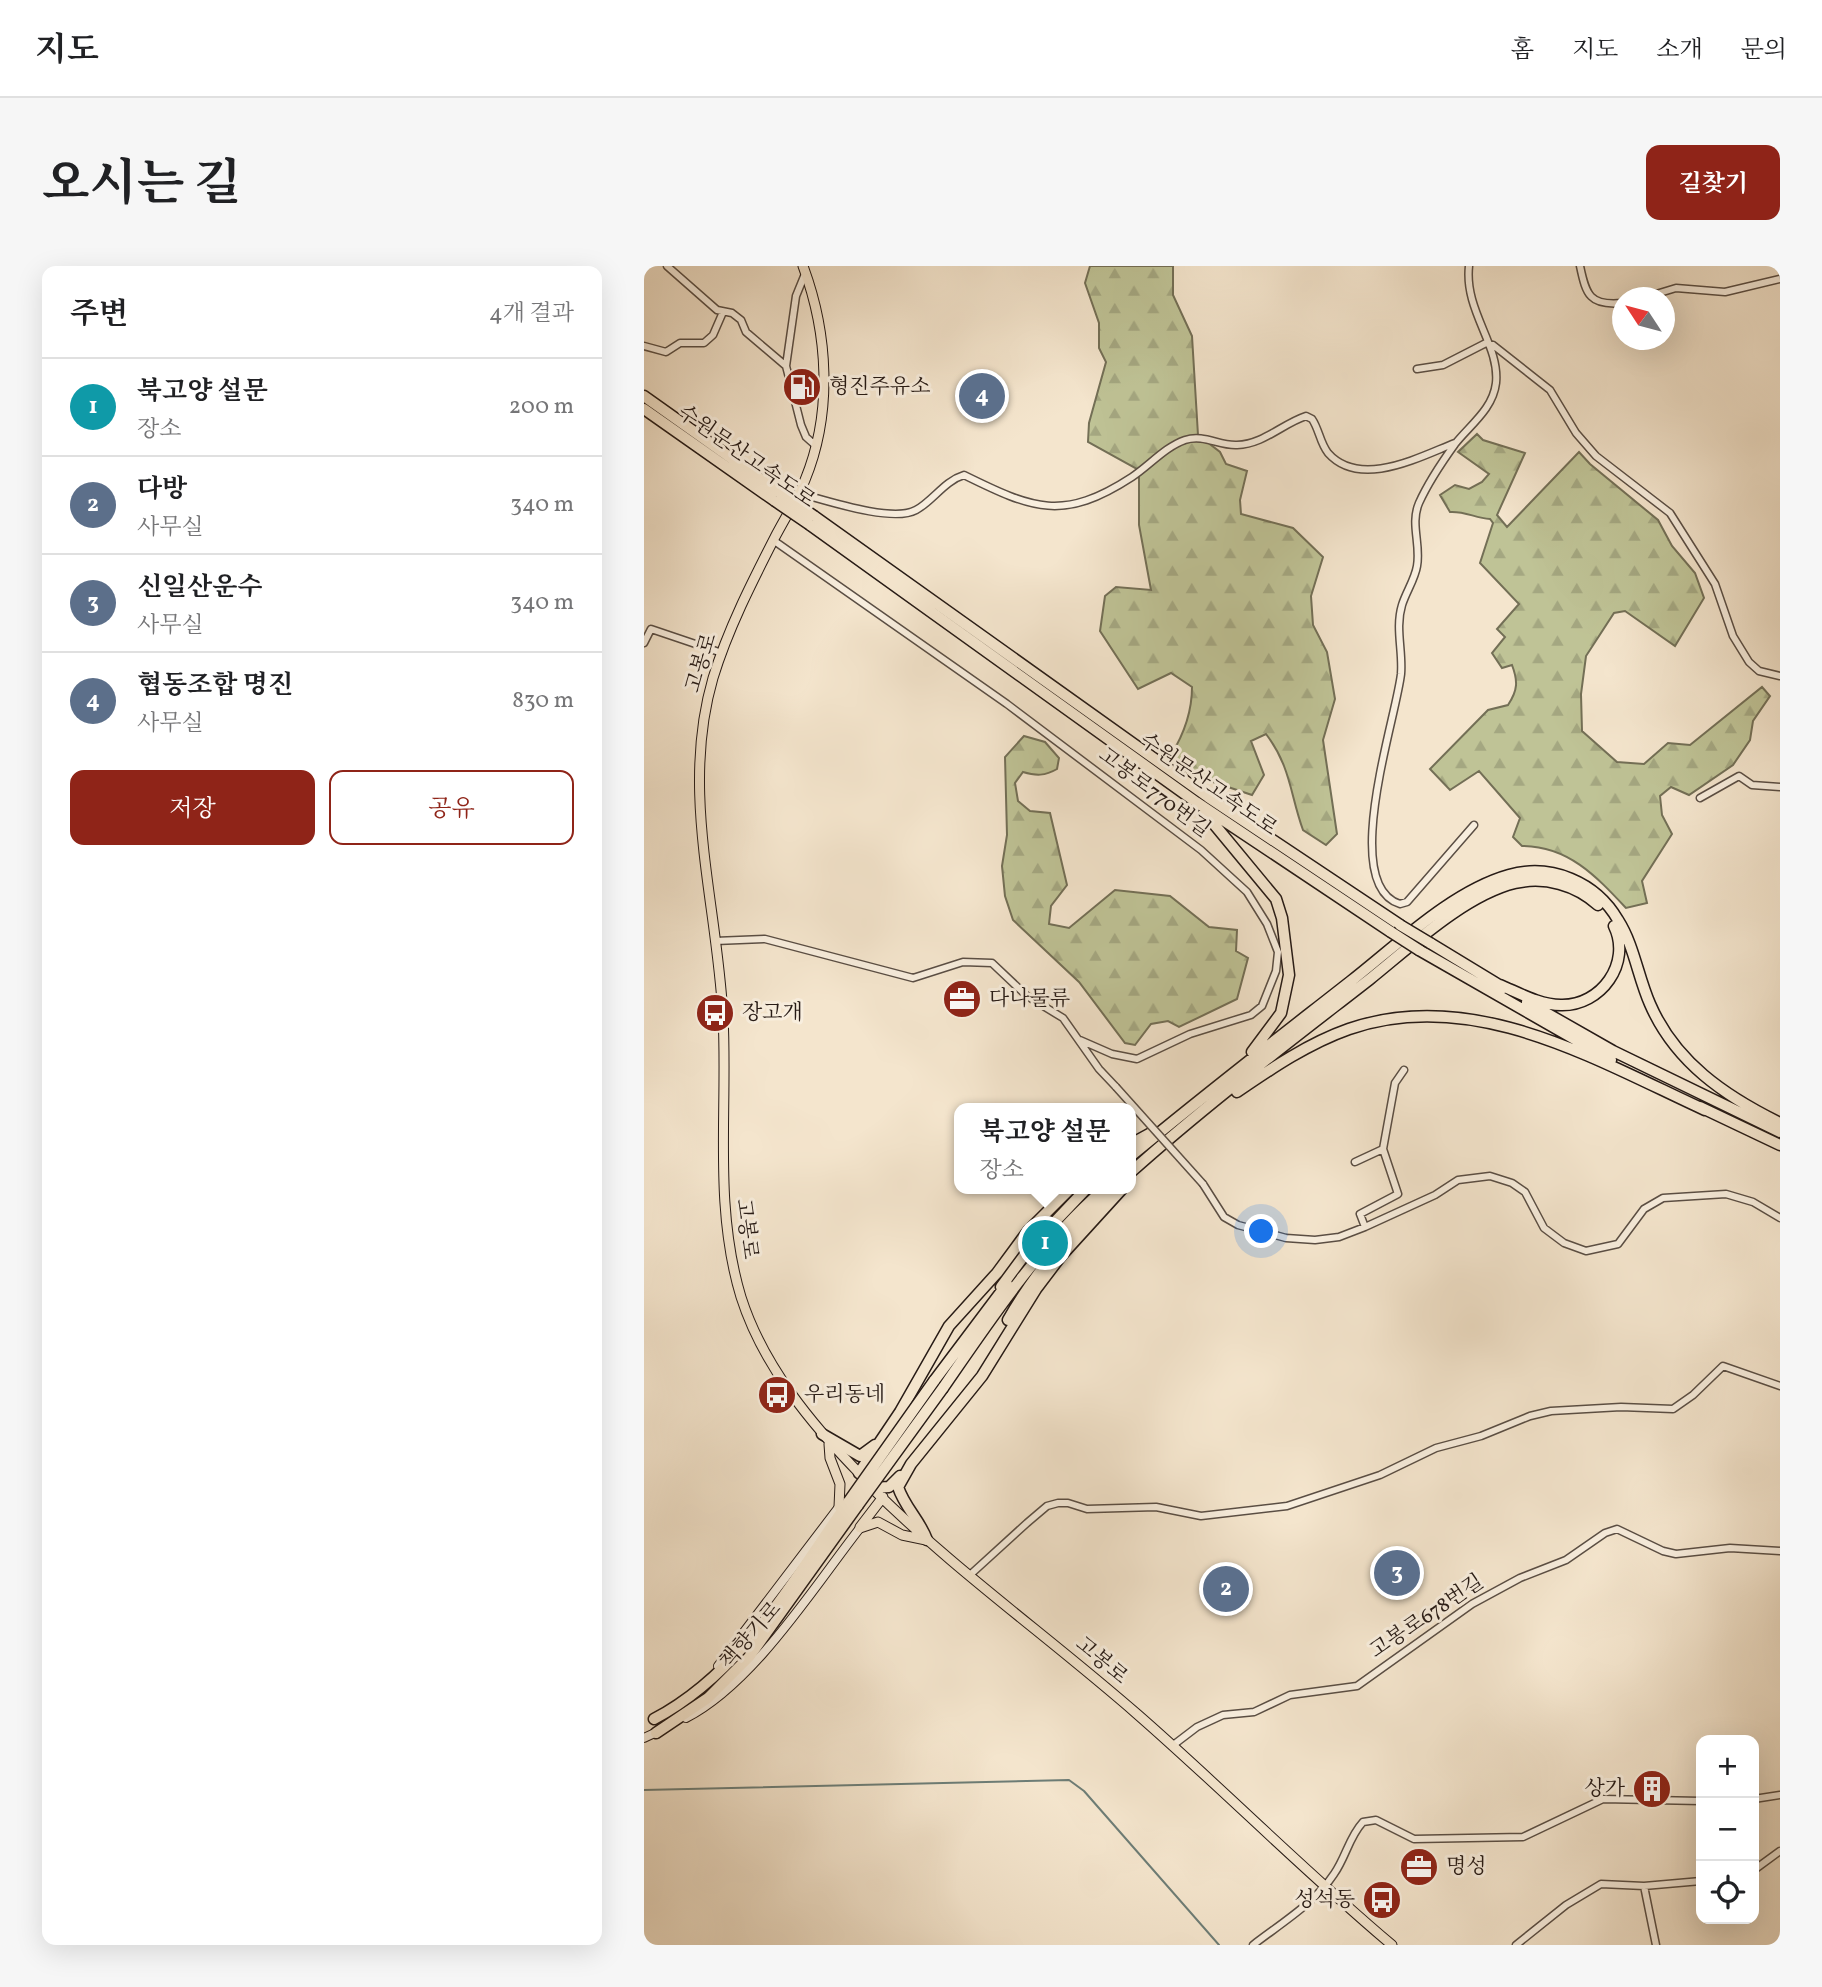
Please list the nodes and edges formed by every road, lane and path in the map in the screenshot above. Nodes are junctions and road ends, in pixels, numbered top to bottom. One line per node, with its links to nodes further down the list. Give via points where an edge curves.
1 (667, 266): 8 (street)
2 (1469, 266): 9 (street, via 1468,292)
3 (1580, 266): 7 (street, via 1585,289 1594,300)
4 (804, 269): 11 (street); 16 (main road, 고봉로, via 822,344 824,377)
5 (1780, 279): 6 (street, via 1725,292)
6 (1675, 288)
7 (1612, 304)
8 (723, 312): 10 (street, via 704,343 680,343 666,352); 11 (street, via 741,320 746,332)
9 (1486, 343): 12 (street, via 1443,365); 15 (street, via 1496,364 1493,397); 23 (street, via 1550,390 1596,456 1670,513 1715,584 1733,636 1749,662 1759,671)
10 (644, 346)
11 (786, 366): 16 (street, via 801,425)
12 (1418, 369)
13 (644, 396): 18 (highway, 수원문산고속도로)
14 (644, 409): 18 (highway, 수원문산고속도로)
15 (1457, 442): 17 (street, via 1383,467 1358,469 1327,452 1312,419 1306,416 1237,446 1184,440 1131,478 1076,506 1054,508 1011,499 964,475 901,516); 27 (street, via 1419,504 1417,570 1401,606 1401,673 1377,794 1372,861 1384,895 1400,904 1407,902)
16 (815, 445): 17 (main road, 고봉로)
17 (798, 493): 20 (main road, 고봉로)
18 (777, 496): 19 (highway, 수원문산고속도로, bridge)
19 (812, 521): 26 (highway, 수원문산고속도로); 28 (highway, 수원문산고속도로)
20 (773, 540): 22 (main road, 고봉로); 31 (street, 고봉로770번길, via 1007,704 1201,850 1247,892 1279,952 1262,1006 1251,1015 1190,1034 1137,1059)
21 (644, 643): 22 (street, via 651,629)
22 (722, 653): 29 (main road, 고봉로, via 701,743 698,785)
23 (1780, 676)
24 (1780, 787): 25 (street, via 1752,785 1739,776)
25 (1700, 799)
26 (1196, 802): 28 (highway, 수원문산고속도로); 33 (highway, via 1276,899 1289,975 1281,1013 1267,1036)
27 (1474, 825)
28 (1396, 928): 30 (highway, 수원문산고속도로, bridge); 36 (highway, 수원문산고속도로, bridge, via 1419,950 1530,1016)
29 (715, 941): 31 (street, via 765,939 912,978 963,962 992,963 1027,996 1063,1018); 66 (main road, 고봉로, via 724,1038 725,1213 734,1271 749,1318 772,1362)
30 (1500, 985): 39 (highway, 수원문산고속도로, via 1613,1051); 40 (highway, via 1558,1005 1593,996 1609,982 1619,959 1620,945 1611,920 1591,898 1563,884 1533,881 1496,890 1402,953)
31 (1080, 1040): 34 (street, bridge)
32 (1404, 1070): 43 (street, via 1395,1083)
33 (1204, 1094): 37 (highway); 38 (highway, via 1454,902 1510,874 1546,872 1581,882 1606,904 1629,944 1659,1023 1693,1066 1719,1088)
34 (1130, 1103)
35 (1136, 1109): 58 (street, bridge, via 1203,1184 1224,1217 1263,1233 1315,1240)
36 (1705, 1110): 40 (highway, via 1544,1038 1491,1023 1433,1017 1350,1029 1282,1062); 42 (highway, 수원문산고속도로)
37 (1174, 1121): 41 (highway); 44 (highway)
38 (1780, 1123)
39 (1780, 1132)
40 (1174, 1134): 45 (highway)
41 (1136, 1141)
42 (1780, 1145)
43 (1383, 1149): 46 (street); 58 (street, via 1398,1194 1360,1214)
44 (1136, 1150)
45 (1143, 1161): 47 (highway); 48 (highway)
46 (1355, 1162)
47 (1136, 1166)
48 (1136, 1171)
49 (1065, 1194): 59 (highway, via 1028,1231)
50 (1072, 1194): 59 (highway)
51 (1081, 1194): 60 (highway, via 1030,1249)
52 (1089, 1194): 60 (highway)
53 (1099, 1194): 61 (highway, via 1039,1255)
54 (1107, 1194): 61 (highway, via 1051,1248)
55 (1108, 1194): 64 (highway, via 1024,1292)
56 (1118, 1194): 64 (highway, via 1045,1278)
57 (1780, 1218): 58 (street, via 1732,1195 1663,1198 1644,1209 1618,1244 1586,1251 1564,1243 1544,1228 1519,1187 1483,1176 1458,1181)
58 (1365, 1227)
59 (999, 1271): 65 (highway, via 949,1326)
60 (987, 1309): 62 (highway)
61 (954, 1372): 62 (highway)
62 (938, 1384): 70 (highway, bridge)
63 (1780, 1386): 74 (street, via 1723,1366 1673,1409 1621,1407 1530,1416 1436,1448 1335,1492 1270,1509 1201,1516 1156,1507 1087,1510 1058,1503 1047,1506)
64 (970, 1390): 67 (highway)
65 (900, 1412): 66 (highway, via 869,1452 860,1456); 68 (highway)
66 (826, 1439): 68 (main road, 고봉로); 70 (main road)
67 (911, 1464): 69 (highway); 72 (highway, via 898,1488)
68 (859, 1473): 69 (main road, 고봉로)
69 (878, 1493): 70 (main road, via 848,1492); 71 (main road); 72 (main road, 고봉로)
70 (849, 1504): 75 (highway, via 734,1659 686,1702); 76 (highway, via 749,1657 709,1698)
71 (860, 1528): 72 (main road, via 878,1522 902,1535); 76 (main road, 책향기로, via 761,1657 699,1711)
72 (927, 1540): 74 (main road, 고봉로)
73 (1780, 1551): 78 (street, 고봉로678번길, via 1730,1548 1676,1554 1617,1529 1566,1560 1472,1604 1357,1686 1290,1695 1254,1712 1223,1715)
74 (971, 1574): 78 (main road, 고봉로)
75 (649, 1721)
76 (656, 1733): 77 (main road, 책향기로)
77 (644, 1738)
78 (1172, 1746): 86 (main road, 고봉로)
79 (1780, 1795): 80 (street)
80 (1759, 1797)
81 (1696, 1801): 86 (street, via 1603,1799 1523,1837 1414,1839 1376,1820 1363,1822)
82 (1780, 1851): 83 (street)
83 (1759, 1866)
84 (1696, 1881): 85 (street)
85 (1644, 1886): 89 (street, via 1601,1884); 90 (street)
86 (1323, 1887): 87 (street); 88 (main road, 고봉로)
87 (1253, 1945)
88 (1392, 1945)
89 (1516, 1945)
90 (1656, 1945)

